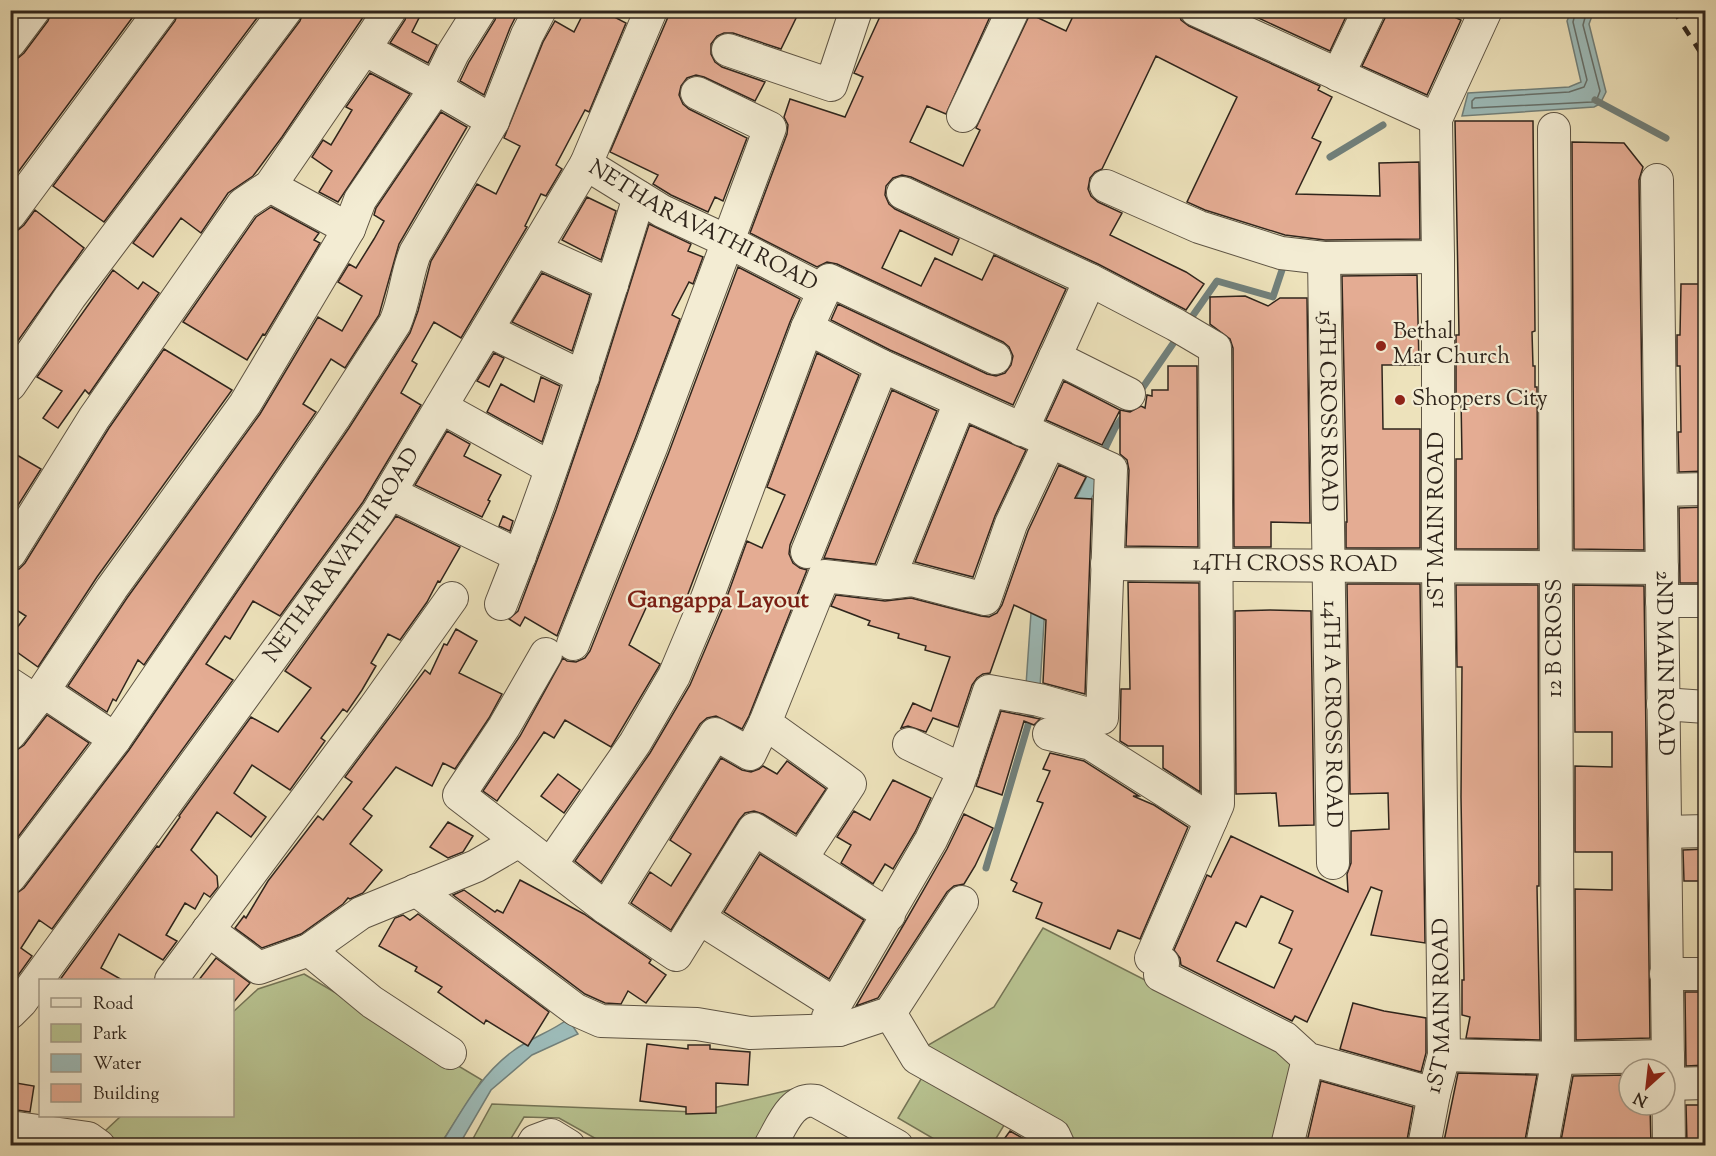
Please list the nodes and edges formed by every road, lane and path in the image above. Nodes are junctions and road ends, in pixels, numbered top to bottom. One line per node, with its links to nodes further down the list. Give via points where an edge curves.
1 (34, 10): 14 (street)
2 (161, 10): 30 (street)
3 (286, 10): 45 (street, via 70,297)
4 (390, 10): 15 (street)
5 (480, 10): 18 (street)
6 (540, 10): 22 (street)
7 (651, 10): 24 (street)
8 (856, 10): 16 (street, via 831,85)
9 (1013, 10): 20 (street)
10 (1196, 10): 13 (street)
11 (1369, 10): 17 (street)
12 (1486, 10): 21 (street)
13 (1245, 21): 17 (street)
14 (10, 42)
15 (364, 49): 18 (street); 26 (street)
16 (728, 50)
17 (1338, 75): 21 (street)
18 (436, 87): 22 (street); 31 (street, via 360,200)
19 (697, 93): 32 (street, via 770,129)
20 (963, 116)
21 (1436, 119): 34 (street, 1ST MAIN ROAD)
22 (493, 121): 74 (street, via 415,253 395,322)
23 (1554, 129): 61 (street, 12 B CROSS)
24 (586, 164): 29 (street, NETHARAVATHI ROAD); 33 (street, NETHARAVATHI ROAD)
25 (1657, 180): 52 (street, 2ND MAIN ROAD)
26 (270, 186): 31 (street); 54 (street, via 243,204 94,418)
27 (1106, 186): 35 (street, via 1199,227 1281,253)
28 (903, 193): 36 (street)
29 (639, 197): 32 (street, NETHARAVATHI ROAD); 37 (street)
30 (10, 214)
31 (349, 229): 68 (street, via 245,404 112,588)
32 (727, 241): 38 (street, NETHARAVATHI ROAD); 80 (street, via 652,445 560,649 459,795)
33 (535, 250): 37 (street); 40 (street, NETHARAVATHI ROAD)
34 (1438, 257): 35 (street); 60 (street, 1ST MAIN ROAD)
35 (1324, 258): 59 (street, 15TH CROSS ROAD)
36 (1090, 280): 41 (street); 58 (street, via 1215,348)
37 (612, 285): 44 (street)
38 (824, 291): 39 (street, NETHARAVATHI ROAD); 42 (street, via 829,280)
39 (807, 328): 43 (street, NETHARAVATHI ROAD); 83 (street, via 674,676 635,743)
40 (487, 330): 44 (street); 48 (street, NETHARAVATHI ROAD)
41 (1055, 357): 46 (street); 49 (street)
42 (995, 358)
43 (882, 366): 47 (street, NETHARAVATHI ROAD); 55 (street)
44 (583, 377): 50 (street)
45 (10, 385)
46 (1130, 394)
47 (960, 402): 49 (street, NETHARAVATHI ROAD); 63 (street)
48 (441, 407): 50 (street); 53 (street, NETHARAVATHI ROAD)
49 (1036, 436): 57 (street, NETHARAVATHI ROAD, via 1101,465); 63 (street, via 985,599 912,580)
50 (551, 468): 56 (street)
51 (1706, 489): 52 (street)
52 (1661, 490): 62 (street, 2ND MAIN ROAD)
53 (390, 493): 56 (street); 94 (street, NETHARAVATHI ROAD)
54 (10, 552)
55 (807, 552)
56 (520, 556): 67 (street)
57 (1107, 564): 58 (street, 14TH CROSS ROAD); 76 (street, NETHARAVATHI ROAD, via 1102,718 989,691)
58 (1217, 565): 59 (street, 14TH CROSS ROAD); 77 (street)
59 (1330, 566): 60 (street, 14TH CROSS ROAD); 82 (street, 14TH A CROSS ROAD)
60 (1438, 566): 61 (street, 14TH CROSS ROAD); 101 (street, 1ST MAIN ROAD)
61 (1556, 567): 62 (street, 14TH CROSS ROAD); 103 (street, 12 B CROSS)
62 (1662, 568): 65 (street, 2ND MAIN ROAD)
63 (887, 583): 71 (street, via 824,576)
64 (452, 598): 90 (street)
65 (1662, 601): 66 (street); 69 (street, 2ND MAIN ROAD)
66 (1706, 601)
67 (501, 604)
68 (30, 692): 72 (street); 74 (street)
69 (1664, 704): 70 (street); 79 (street, 2ND MAIN ROAD)
70 (1706, 707)
71 (765, 723): 81 (street, via 850,784); 87 (street, via 750,754 715,734)
72 (10, 734)
73 (1049, 734): 77 (street, via 1091,744)
74 (115, 739): 84 (street)
75 (909, 744): 76 (street)
76 (963, 770): 88 (street, NETHARAVATHI ROAD, via 931,840)
77 (1215, 812): 104 (street, via 1151,958 1163,963 1160,975 1285,1038)
78 (1706, 831): 79 (street)
79 (1665, 832): 92 (street, 2ND MAIN ROAD)
80 (519, 841): 83 (street); 85 (street, via 476,866)
81 (801, 859): 88 (street); 89 (street, via 754,829)
82 (1333, 863)
83 (551, 864): 87 (street)
84 (10, 877)
85 (416, 890): 91 (street, via 361,913); 99 (street, via 576,1010 601,1021 697,1023 750,1033)
86 (962, 902): 98 (street)
87 (606, 908): 89 (street, via 676,955)
88 (888, 915): 99 (street, NETHARAVATHI ROAD)
89 (699, 918): 99 (street)
90 (208, 930): 91 (street, via 259,969); 95 (street)
91 (309, 950): 100 (street, via 372,1002)
92 (1666, 974): 93 (street); 102 (street, 2ND MAIN ROAD)
93 (1706, 974)
94 (46, 979)
95 (172, 979)
96 (39, 989): 97 (street, NETHARAVATHI ROAD)
97 (24, 1010)
98 (890, 1013): 99 (street); 111 (street, via 917,1058)
99 (837, 1017)
100 (450, 1053)
101 (1444, 1055): 103 (street); 108 (street, 1ST MAIN ROAD)
102 (1668, 1057)
103 (1558, 1058): 105 (street); 121 (street, 12 B CROSS)
104 (1308, 1059): 108 (street); 119 (street)
105 (1617, 1064)
106 (1677, 1073): 107 (street)
107 (1706, 1083)
108 (1434, 1094): 120 (street, 1ST MAIN ROAD)
109 (1669, 1117): 122 (street, 2ND MAIN ROAD)
110 (10, 1127): 112 (street, via 88,1138)
111 (1053, 1142)
112 (99, 1146)
113 (532, 1146): 114 (street, via 552,1135)
114 (569, 1146)
115 (770, 1146): 118 (street, via 796,1105 809,1100)
116 (790, 1146): 117 (street, via 803,1123 812,1120)
117 (858, 1146)
118 (897, 1146)
119 (1287, 1146)
120 (1424, 1146)
121 (1542, 1146)
122 (1669, 1146)

